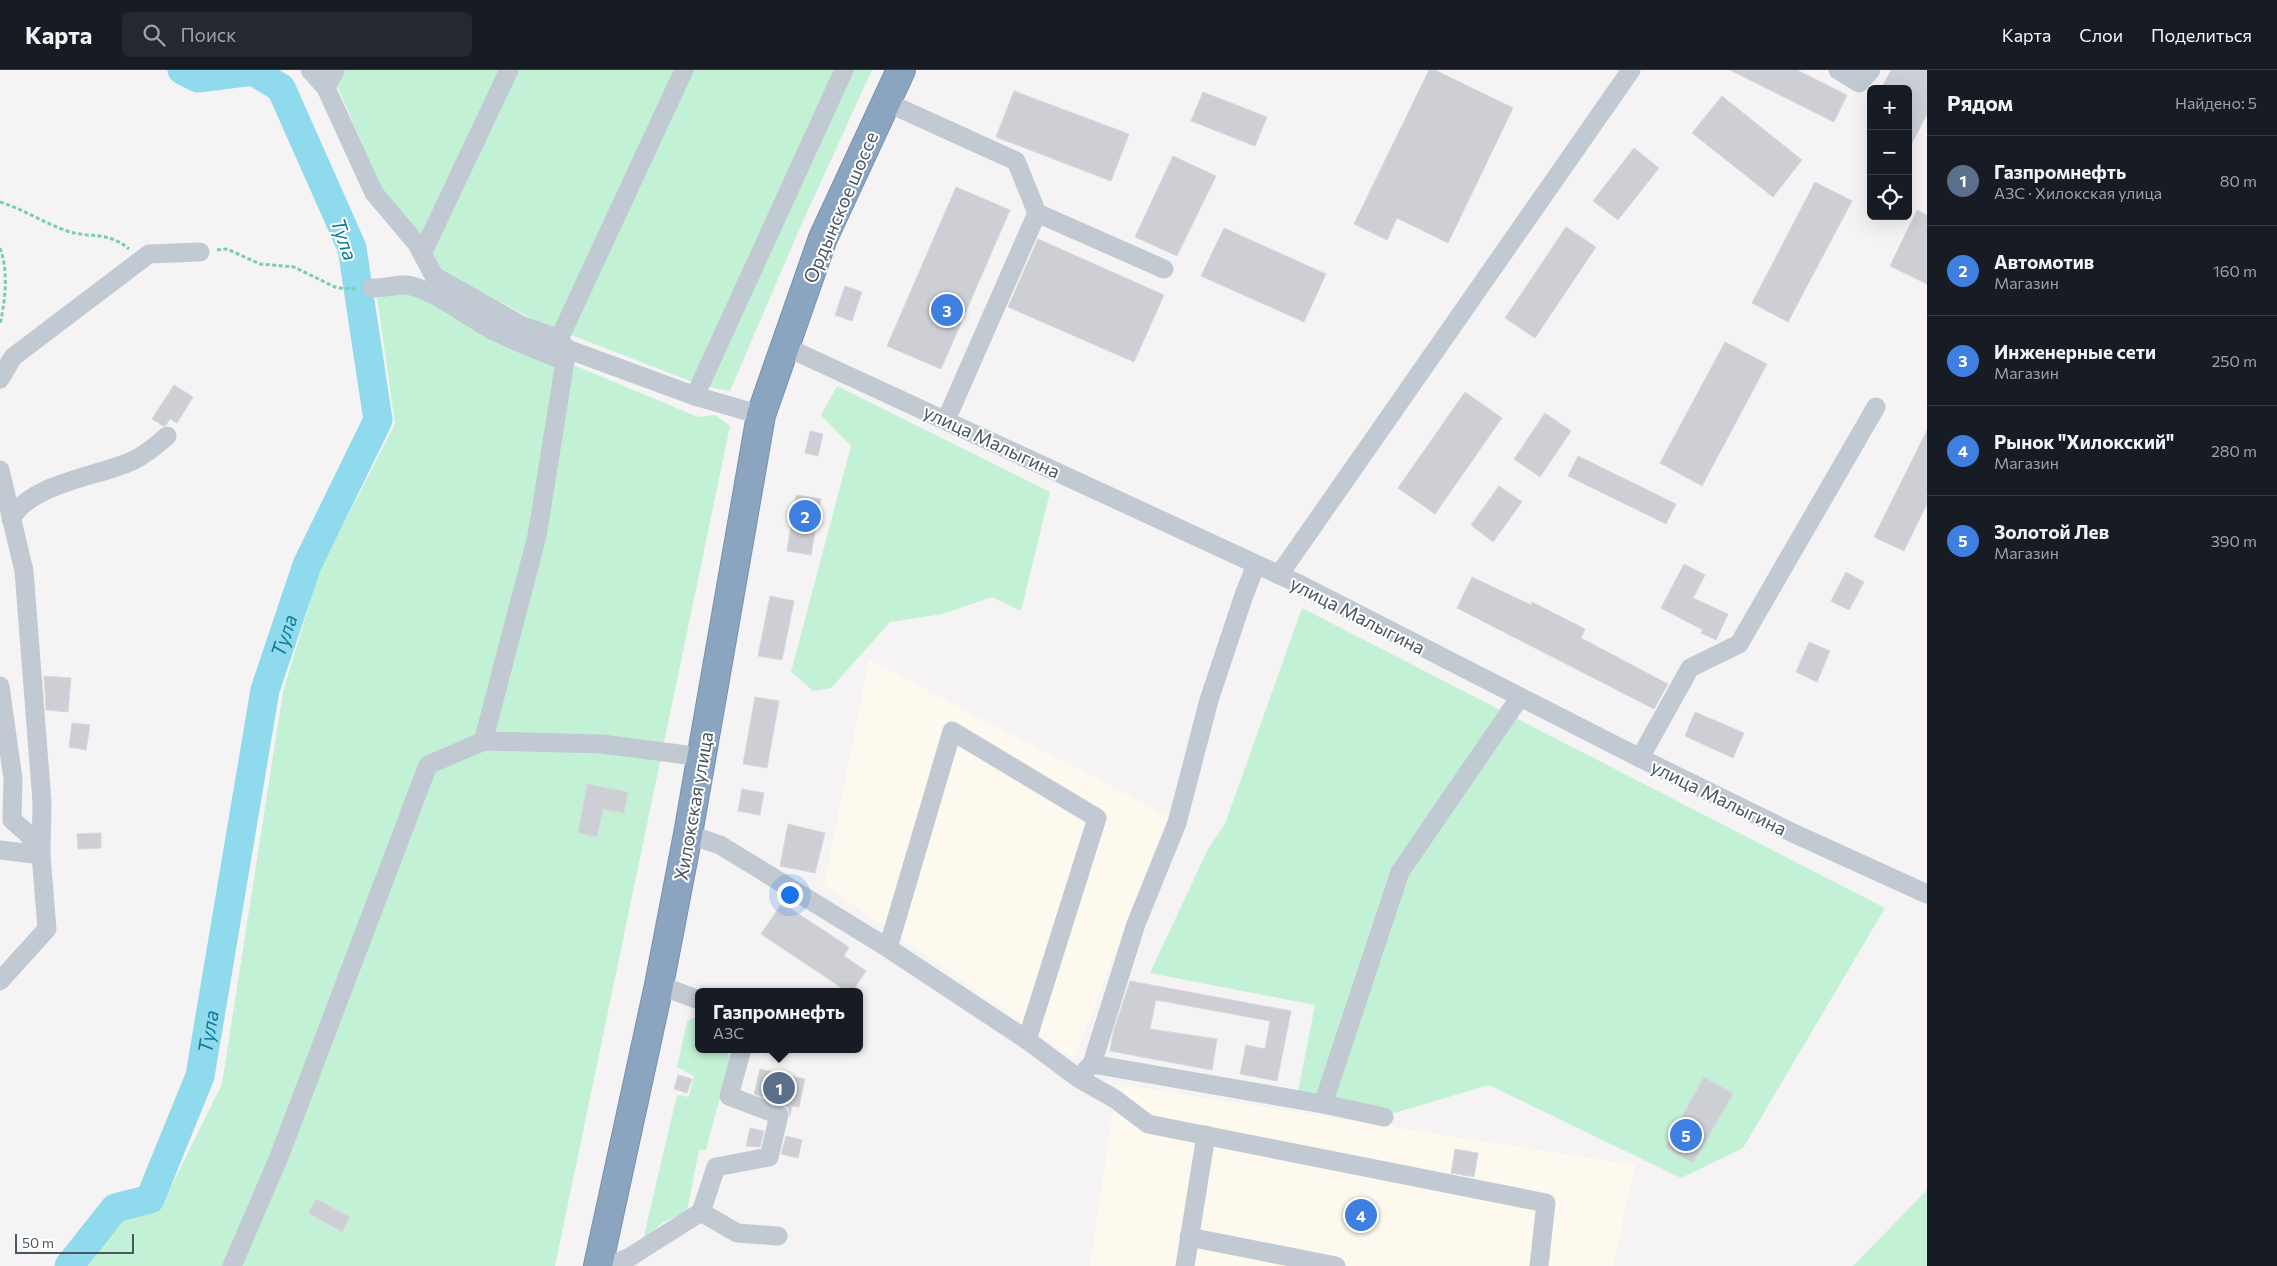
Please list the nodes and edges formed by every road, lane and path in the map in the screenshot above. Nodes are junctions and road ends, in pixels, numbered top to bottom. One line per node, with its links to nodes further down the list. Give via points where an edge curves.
1 (310, 70): 10 (street)
2 (335, 70): 10 (street)
3 (509, 70): 16 (street)
4 (684, 70): 23 (street)
5 (844, 70): 25 (street)
6 (900, 70): 11 (highway, Ордынское шоссе)
7 (1631, 70): 33 (street)
8 (1838, 70): 9 (street, via 1859,83)
9 (1871, 70)
10 (326, 88): 16 (street, via 374,193)
11 (886, 102): 13 (street, via 1016,162); 22 (highway, Ордынское шоссе, via 823,238)
12 (0, 202): 17 (path, via 70,232 100,234 120,242)
13 (1037, 213): 18 (street); 28 (street)
14 (0, 248): 21 (path, via 7,270)
15 (200, 252): 17 (street, via 149,254); 20 (path, via 227,249 260,264 294,267)
16 (422, 254): 23 (street, via 434,276)
17 (142, 260): 24 (street, via 13,357)
18 (1164, 270)
19 (372, 288): 23 (street, via 405,285 418,289 494,331)
20 (346, 290)
21 (0, 325)
22 (784, 346): 27 (highway, Хилокская улица); 28 (street, улица Малыгина)
23 (564, 350): 25 (street); 37 (street, via 537,536)
24 (0, 379)
25 (696, 396): 27 (street)
26 (1876, 407): 39 (street, via 1739,644 1690,668)
27 (761, 415): 38 (highway, Хилокская улица)
28 (946, 420): 32 (street, улица Малыгина)
29 (167, 436): 31 (street, via 130,462 44,491 17,509)
30 (0, 470): 31 (street)
31 (12, 519): 43 (street, via 24,571 42,802)
32 (1256, 565): 33 (street, улица Малыгина); 51 (street, via 1209,700 1177,823 1136,924)
33 (1279, 575): 35 (street, улица Малыгина)
34 (0, 686): 36 (street)
35 (1520, 697): 39 (street, улица Малыгина); 53 (street, via 1400,872)
36 (1, 707): 40 (street, via 13,778)
37 (484, 741): 38 (street, via 602,744); 59 (street, via 428,766 279,1158)
38 (702, 757): 41 (highway, Хилокская улица)
39 (1640, 758): 44 (street, улица Малыгина)
40 (6, 818): 43 (street, via 27,833)
41 (688, 834): 45 (street, via 720,845); 47 (highway, Хилокская улица)
42 (0, 850): 43 (street)
43 (41, 855): 46 (street, via 48,929)
44 (1927, 894)
45 (888, 948): 49 (street); 49 (street, via 952,731 1097,818)
46 (0, 981)
47 (659, 985): 48 (street); 60 (highway, Хилокская улица)
48 (695, 998)
49 (1027, 1040): 52 (street)
50 (741, 1053): 56 (street, via 729,1096 780,1115 769,1157 716,1166)
51 (1092, 1064): 52 (street); 53 (street)
52 (1078, 1078): 55 (street, via 1115,1098 1148,1124)
53 (1323, 1104): 54 (street)
54 (1384, 1117)
55 (1206, 1135): 58 (street); 64 (street, via 1546,1204)
56 (700, 1212): 57 (street, via 737,1233); 61 (street, via 630,1258)
57 (778, 1236)
58 (1189, 1238): 62 (street); 63 (street)
59 (232, 1266)
60 (598, 1266)
61 (608, 1266)
62 (1185, 1266)
63 (1336, 1266)
64 (1539, 1266)

